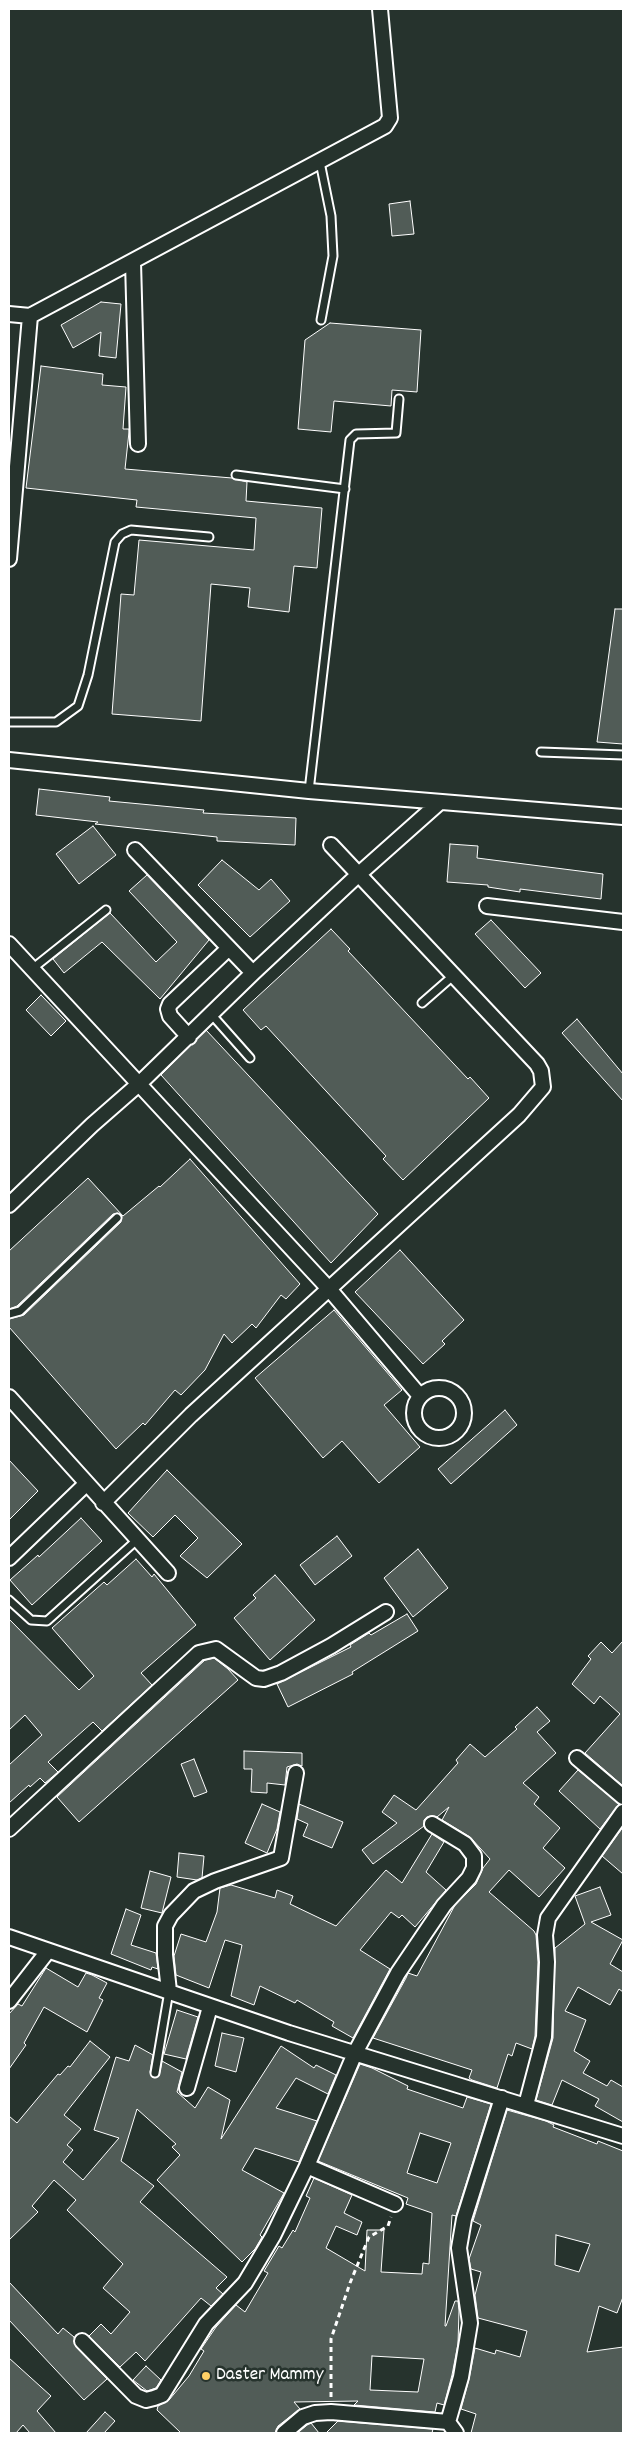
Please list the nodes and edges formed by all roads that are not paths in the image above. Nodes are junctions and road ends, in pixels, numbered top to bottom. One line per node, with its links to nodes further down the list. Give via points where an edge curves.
1 (380, 9): 2 (street, via 389,122)
2 (320, 162): 3 (street); 6 (lane, via 331,216 333,256)
3 (133, 262): 5 (street); 8 (street)
4 (9, 314): 5 (street)
5 (30, 316): 12 (street)
6 (321, 320)
7 (400, 399): 10 (lane, via 396,433 359,433 351,437)
8 (138, 444)
9 (236, 475): 10 (lane)
10 (345, 489): 17 (lane)
11 (210, 537): 13 (lane, via 131,530 122,534 115,542 88,675 78,706 56,722)
12 (9, 559)
13 (9, 722)
14 (541, 752): 15 (lane)
15 (623, 756)
16 (9, 760): 17 (street)
17 (309, 791): 18 (street)
18 (440, 802): 19 (street); 22 (street)
19 (623, 817)
20 (330, 845): 22 (street)
21 (135, 850): 27 (street)
22 (358, 874): 29 (street); 30 (street)
23 (487, 906): 25 (street)
24 (106, 910): 28 (lane)
25 (623, 922)
26 (9, 944): 28 (street)
27 (229, 948): 29 (street); 33 (street, via 170,1004 170,1016)
28 (32, 969): 35 (street)
29 (253, 973): 32 (street)
30 (454, 975): 31 (lane); 38 (street, via 537,1064 543,1087 519,1115)
31 (422, 1003)
32 (211, 1014): 33 (street); 34 (lane)
33 (189, 1037): 35 (street)
34 (250, 1058)
35 (140, 1084): 36 (street); 38 (street)
36 (9, 1205)
37 (117, 1218): 39 (lane, via 20,1311)
38 (330, 1290): 40 (street); 43 (street, via 191,1415)
39 (9, 1314)
40 (420, 1396)
41 (9, 1397): 42 (street)
42 (86, 1484): 43 (street); 45 (street)
43 (103, 1503): 44 (street)
44 (138, 1539): 46 (street); 47 (lane, via 47,1621 31,1620)
45 (9, 1558)
46 (168, 1573)
47 (9, 1600)
48 (386, 1612): 54 (street, via 331,1646 264,1679 256,1678 216,1649 199,1653)
49 (577, 1758): 51 (street)
50 (296, 1772): 57 (street, via 282,1858 201,1888 170,1915 165,1926 164,1955)
51 (623, 1797)
52 (623, 1812): 64 (street, via 548,1918 544,2037)
53 (432, 1824): 60 (street, via 466,1844 474,1856 474,1868 444,1905 398,1973)
54 (9, 1829)
55 (9, 1937): 56 (street)
56 (48, 1952): 57 (street); 58 (street)
57 (169, 1991): 59 (street); 61 (lane)
58 (9, 2001)
59 (210, 2007): 60 (street); 62 (street)
60 (355, 2054): 63 (street); 66 (street)
61 (155, 2073)
62 (187, 2088)
63 (502, 2098): 64 (street); 69 (street, via 464,2219 459,2248 470,2323)
64 (526, 2105): 65 (street)
65 (623, 2136)
66 (307, 2166): 67 (street); 68 (street, via 273,2236 244,2283 206,2324 162,2394 146,2400 136,2396)
67 (395, 2204)
68 (82, 2341)
69 (452, 2428): 70 (street, via 331,2412 303,2417)
70 (284, 2433)

